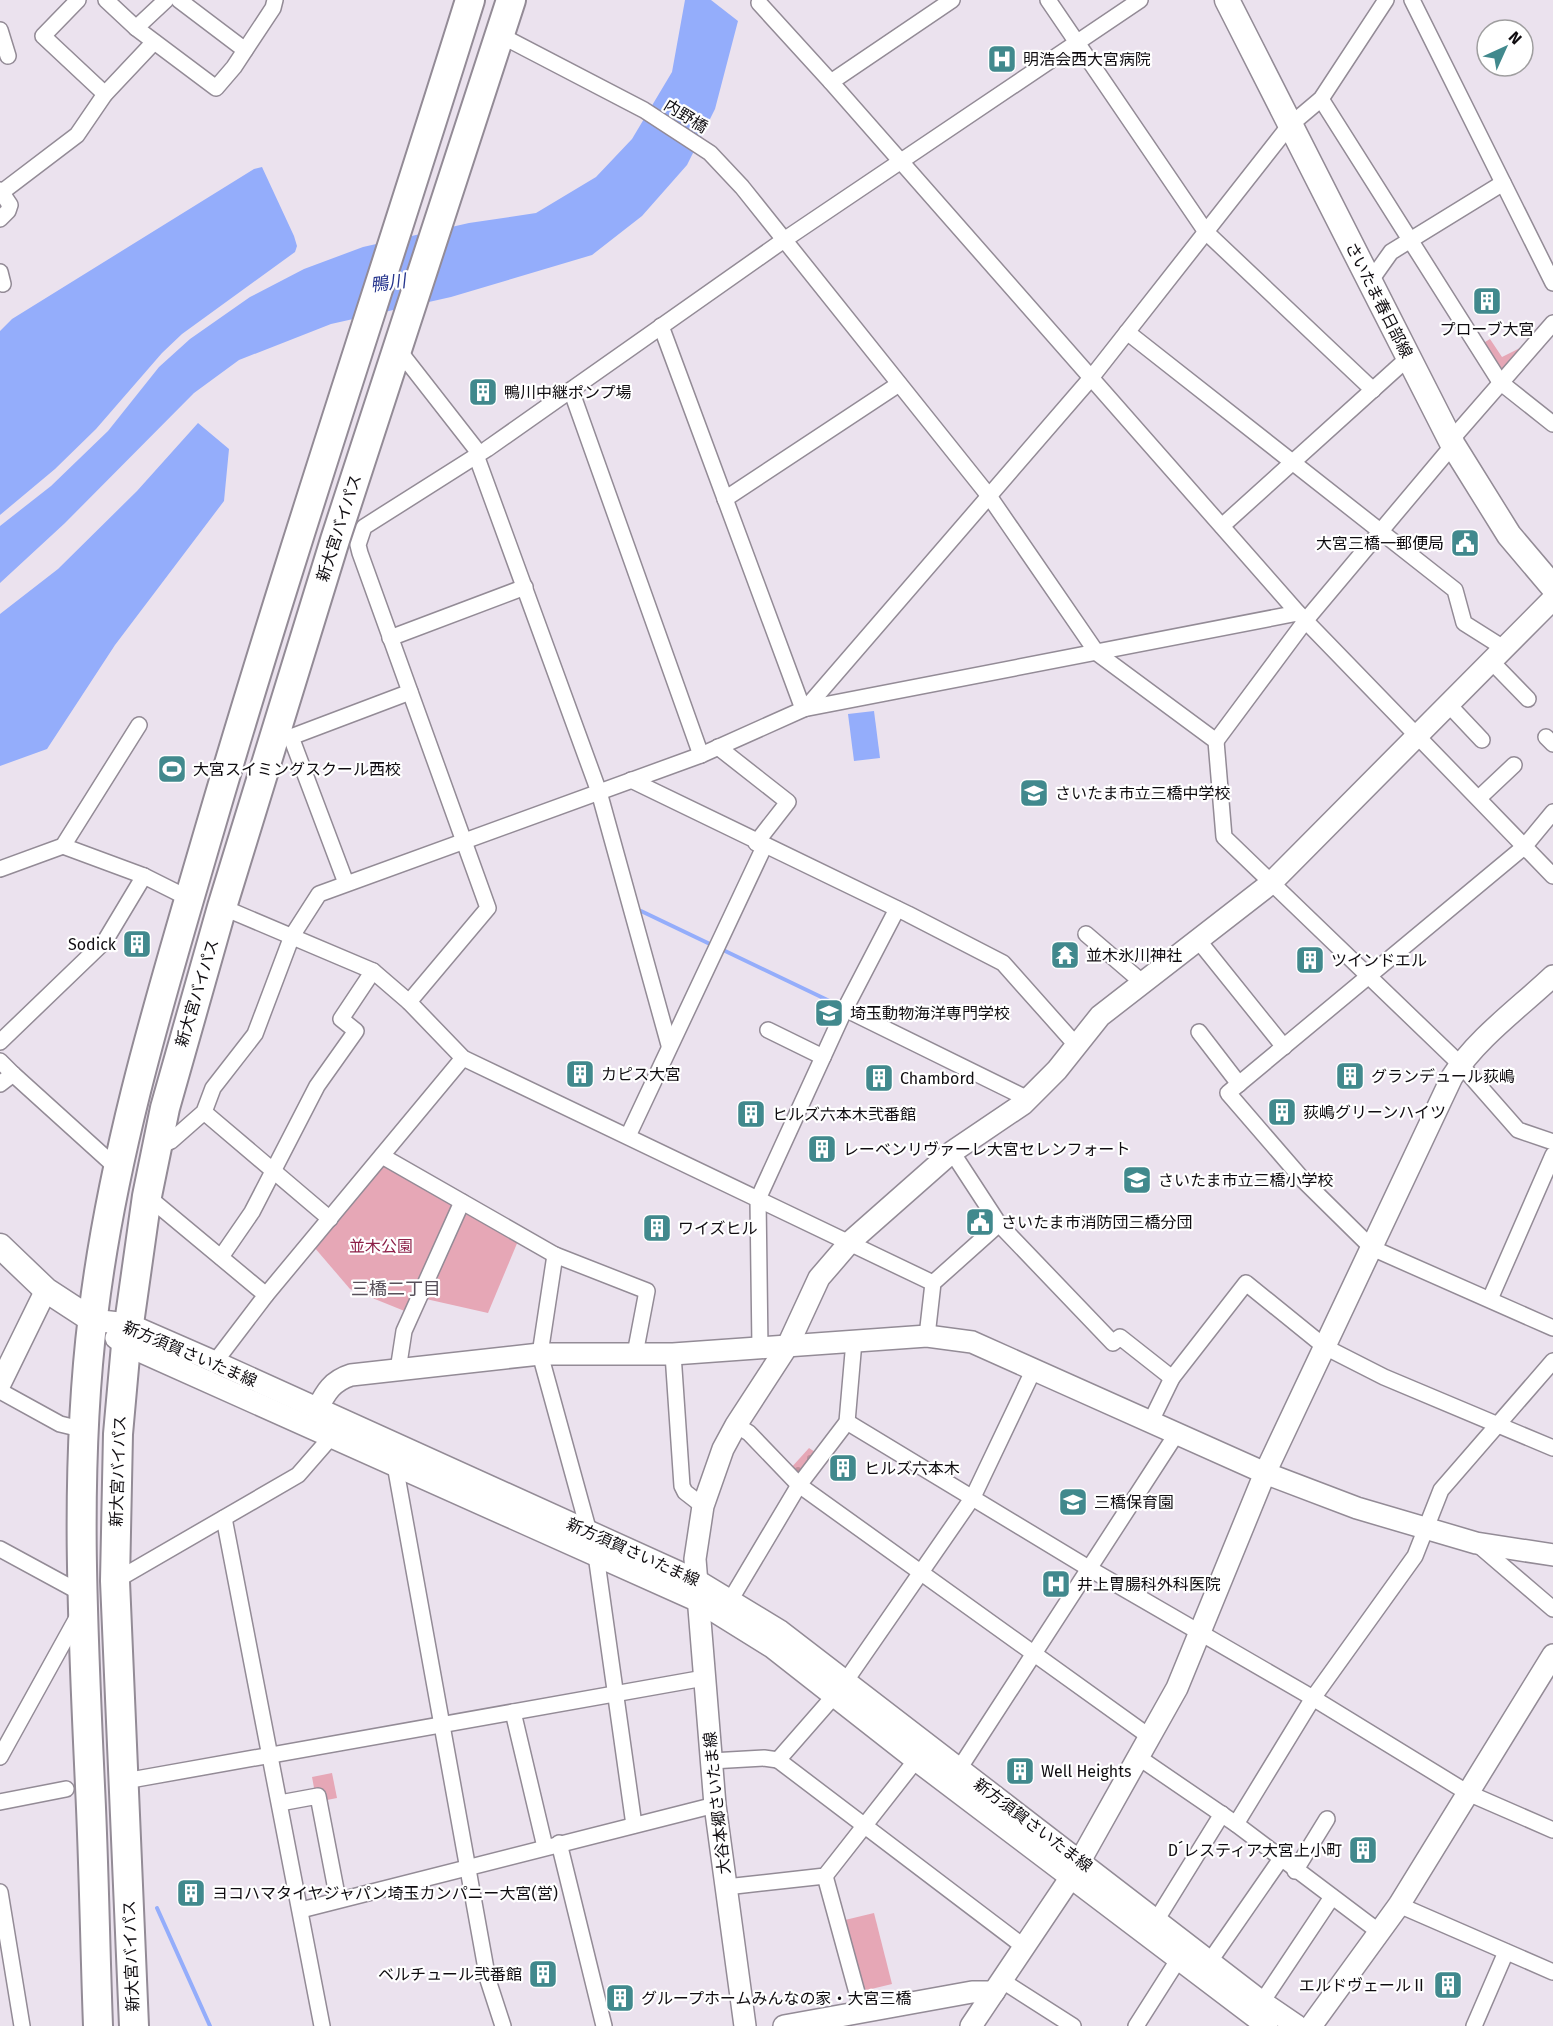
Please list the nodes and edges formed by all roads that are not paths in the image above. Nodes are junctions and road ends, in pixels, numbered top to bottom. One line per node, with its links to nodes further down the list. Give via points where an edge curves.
1 (78, 0): 23 (street, via 43,36)
2 (106, 0): 15 (street)
3 (166, 0): 15 (street)
4 (179, 0): 20 (street)
5 (275, 0): 20 (street)
6 (511, 0): 17 (highway, 新大宮バイパス)
7 (952, 0): 22 (street)
8 (1048, 0): 19 (street)
9 (1140, 0): 19 (street)
10 (1227, 0): 25 (main road, さいたま春日部線)
11 (1386, 0): 24 (street)
12 (1412, 0): 27 (street)
13 (759, 3): 22 (street)
14 (464, 4): 118 (highway, 新大宮バイパス, via 398,230 165,979)
15 (136, 28): 18 (street)
16 (0, 30): 21 (street)
17 (498, 34): 31 (street, 内野橋, via 644,110 710,153); 38 (highway, 新大宮バイパス)
18 (154, 42): 20 (street, via 216,88); 23 (street)
19 (1077, 42): 26 (street); 30 (street)
20 (245, 50)
21 (8, 56)
22 (831, 82): 26 (street)
23 (105, 94): 28 (street, via 77,135)
24 (1321, 99): 25 (street); 32 (street)
25 (1289, 126): 30 (street); 33 (main road, さいたま春日部線)
26 (900, 161): 31 (street); 40 (street)
27 (1503, 183): 32 (street); 34 (street)
28 (1, 191): 29 (street, via 10,205)
29 (0, 219)
30 (1206, 232): 37 (street); 44 (street)
31 (784, 240): 36 (street); 42 (street, 内野橋)
32 (1410, 240): 33 (street, via 1391,252); 41 (street)
33 (1369, 283): 39 (main road, さいたま春日部線)
34 (1553, 283)
35 (1553, 323): 41 (street)
36 (661, 327): 43 (street); 50 (street)
37 (1127, 332): 40 (street); 48 (street)
38 (401, 337): 47 (street); 65 (highway, 新大宮バイパス)
39 (1408, 358): 44 (street); 46 (main road, さいたま春日部線)
40 (1092, 378): 49 (street); 51 (street)
41 (1500, 382): 45 (street); 46 (street)
42 (899, 384): 49 (street, 内野橋); 50 (street)
43 (571, 390): 47 (street); 70 (street)
44 (1373, 390): 48 (street)
45 (1553, 424)
46 (1452, 442): 52 (street); 54 (main road, さいたま春日部線, via 1509,535)
47 (478, 454): 53 (street); 57 (street, via 364,527 358,545 360,554)
48 (1292, 464): 51 (street); 52 (street)
49 (989, 496): 58 (street, 内野橋); 63 (street)
50 (725, 499): 63 (street)
51 (1222, 526): 56 (street)
52 (1379, 533): 56 (street); 59 (street, via 1455,590 1464,623)
53 (525, 587): 57 (street); 73 (street)
54 (1553, 587)
55 (1553, 599): 59 (street, 大谷本郷さいたま線)
56 (1302, 616): 58 (street); 66 (street); 67 (street)
57 (390, 638): 60 (street)
58 (1097, 653): 63 (street); 67 (street, 内野橋)
59 (1496, 654): 61 (street); 62 (street, 大谷本郷さいたま線)
60 (410, 693): 65 (street); 76 (street)
61 (1528, 699)
62 (1448, 704): 66 (street, 大谷本郷さいたま線); 68 (street)
63 (803, 709): 69 (street)
64 (139, 725): 78 (street)
65 (284, 733): 83 (street); 86 (highway, 新大宮バイパス)
66 (1418, 735): 74 (street); 84 (street, 大谷本郷さいたま線)
67 (1216, 741): 84 (street, via 1224,837)
68 (1482, 741)
69 (718, 747): 70 (street); 77 (street, via 788,802)
70 (701, 755): 72 (street)
71 (1514, 765): 74 (street)
72 (631, 780): 73 (street); 77 (street)
73 (599, 792): 76 (street); 100 (street)
74 (1479, 798): 79 (street)
75 (1553, 812): 79 (street)
76 (464, 840): 83 (street); 95 (street, via 488,908)
77 (760, 845): 87 (street); 100 (street)
78 (63, 846): 80 (street); 81 (street)
79 (1524, 846): 82 (street); 92 (street)
80 (2, 863)
81 (144, 876): 85 (street); 99 (street, via 105,941)
82 (1553, 876)
83 (346, 883): 89 (street, via 319,894)
84 (1270, 884): 90 (street, 大谷本郷さいたま線); 92 (street)
85 (178, 893)
86 (222, 907): 89 (street); 114 (highway, 新大宮バイパス, via 176,1061)
87 (897, 909): 96 (street); 101 (street, via 1003,963)
88 (1086, 934): 94 (street)
89 (292, 936): 91 (street); 111 (street, via 255,1034 213,1088)
90 (1198, 940): 94 (street, 大谷本郷さいたま線); 102 (street)
91 (374, 972): 95 (street); 119 (street, via 341,1019 356,1031 317,1086)
92 (1369, 976): 102 (street); 106 (street)
93 (1553, 976): 106 (street)
94 (1143, 983): 101 (street, 大谷本郷さいたま線, via 1100,1016)
95 (409, 1002): 104 (street)
96 (845, 1009): 103 (street); 110 (street)
97 (768, 1030): 103 (street)
98 (1199, 1032): 109 (street)
99 (0, 1042)
100 (669, 1045): 112 (street)
101 (1076, 1045): 110 (street, 大谷本郷さいたま線)
102 (1284, 1047): 109 (street)
103 (823, 1057): 121 (street)
104 (463, 1058): 112 (street); 117 (street)
105 (0, 1061): 107 (street)
106 (1460, 1064): 113 (street, via 1518,1130); 127 (street)
107 (13, 1074): 108 (street); 118 (street)
108 (0, 1084)
109 (1239, 1084): 127 (street, via 1228,1093 1304,1181)
110 (1028, 1099): 115 (street, 大谷本郷さいたま線)
111 (204, 1112): 114 (street, via 171,1141); 119 (street)
112 (628, 1136): 121 (street)
113 (1553, 1143)
114 (156, 1148): 120 (highway, 新大宮バイパス)
115 (952, 1152): 124 (street); 125 (street, 大谷本郷さいたま線)
116 (1553, 1155): 133 (street)
117 (382, 1156): 122 (street); 123 (street)
118 (118, 1168): 134 (highway, 新大宮バイパス)
119 (273, 1171): 123 (street); 129 (street, via 252,1212)
120 (147, 1196): 129 (street); 136 (highway, 新大宮バイパス)
121 (758, 1199): 125 (street); 141 (street)
122 (462, 1202): 128 (street); 149 (street, via 404,1330)
123 (330, 1219): 132 (street)
124 (999, 1224): 130 (street); 150 (street, via 1113,1343 1120,1337)
125 (850, 1242): 130 (street); 139 (street, 大谷本郷さいたま線, via 819,1278)
126 (0, 1246): 131 (main road)
127 (1372, 1248): 133 (street); 140 (street)
128 (555, 1256): 143 (street); 144 (street, via 647,1291)
129 (221, 1257): 132 (street)
130 (933, 1282): 137 (street)
131 (46, 1290): 134 (main road); 151 (street)
132 (266, 1295): 147 (street)
133 (1490, 1299): 135 (street)
134 (92, 1320): 136 (street, 新方須賀さいたま線); 159 (highway, 新大宮バイパス)
135 (1553, 1328)
136 (127, 1335): 147 (street, 新方須賀さいたま線); 161 (street, 新方須賀さいたま線); 178 (highway, 新大宮バイパス, via 118,1434)
137 (927, 1336): 138 (street); 148 (street, via 972,1342)
138 (854, 1341): 139 (street); 156 (street)
139 (788, 1345): 141 (street); 152 (street, 大谷本郷さいたま線)
140 (1324, 1347): 150 (street, via 1246,1283); 157 (street, via 1384,1377); 164 (street)
141 (760, 1348): 142 (street)
142 (734, 1350): 145 (street); 152 (street, via 756,1365)
143 (540, 1354): 144 (street); 149 (street); 170 (street)
144 (635, 1354): 145 (street)
145 (673, 1354): 167 (street, via 682,1486)
146 (1553, 1361): 157 (street)
147 (215, 1362): 154 (street, 新方須賀さいたま線)
148 (1034, 1369): 155 (street); 166 (street)
149 (398, 1370): 154 (street, via 340,1379 330,1387)
150 (1172, 1378): 155 (street)
151 (0, 1384)
152 (759, 1389): 158 (street, 大谷本郷さいたま線)
153 (0, 1391): 159 (street, via 60,1424)
154 (317, 1409): 170 (street, 新方須賀さいたま線)
155 (1151, 1421): 160 (street)
156 (847, 1422): 165 (street); 166 (street)
157 (1497, 1423): 162 (street); 169 (street, via 1441,1490)
158 (736, 1425): 165 (street, via 755,1439); 167 (street, 大谷本郷さいたま線)
159 (85, 1430): 181 (highway, 新大宮バイパス)
160 (1177, 1433): 164 (street); 175 (street)
161 (332, 1436): 163 (street, 新方須賀さいたま線); 168 (street, via 298,1475)
162 (1553, 1448)
163 (395, 1465): 173 (street, 新方須賀さいたま線); 191 (street)
164 (1266, 1473): 169 (street); 183 (street)
165 (798, 1485): 176 (street); 179 (street)
166 (973, 1497): 175 (street); 176 (street)
167 (703, 1506): 177 (street, 大谷本郷さいたま線, via 696,1541)
168 (224, 1518): 178 (street); 193 (street)
169 (1427, 1530): 171 (street); 189 (street, via 1415,1556)
170 (589, 1532): 177 (street, 新方須賀さいたま線)
171 (1476, 1543): 174 (street); 182 (street)
172 (0, 1549): 181 (street)
173 (596, 1555): 180 (street, 新方須賀さいたま線); 188 (street)
174 (1553, 1555)
175 (1090, 1569): 183 (street); 184 (street)
176 (920, 1573): 184 (street); 187 (street)
177 (696, 1580): 179 (street, 新方須賀さいたま線); 180 (street, 大谷本郷さいたま線)
178 (115, 1581): 200 (highway, 新大宮バイパス)
179 (731, 1599): 187 (street, 新方須賀さいたま線, via 780,1631)
180 (698, 1601): 186 (street, 大谷本郷さいたま線); 187 (street, 新方須賀さいたま線)
181 (81, 1602): 194 (street); 235 (highway, 新大宮バイパス)
182 (1553, 1609)
183 (1200, 1634): 189 (street); 192 (street)
184 (1033, 1654): 192 (street); 199 (street)
185 (1553, 1655): 202 (street)
186 (704, 1678): 188 (street); 198 (street, 大谷本郷さいたま線)
187 (840, 1689): 196 (street); 197 (street, 新方須賀さいたま線); 199 (street, 新方須賀さいたま線)
188 (614, 1694): 190 (street); 209 (street)
189 (1312, 1698): 202 (street); 208 (street)
190 (513, 1712): 191 (street); 212 (street)
191 (443, 1725): 193 (street); 214 (street)
192 (1150, 1737): 195 (street)
193 (270, 1755): 200 (street); 204 (street)
194 (0, 1757)
195 (1138, 1757): 206 (street); 215 (street)
196 (778, 1760): 198 (street); 210 (street)
197 (916, 1760): 210 (street); 215 (street, 新方須賀さいたま線)
198 (711, 1761): 205 (street, 大谷本郷さいたま線)
199 (959, 1769): 215 (street, 新方須賀さいたま線)
200 (125, 1781): 236 (highway, 新大宮バイパス)
201 (66, 1790): 203 (street)
202 (1468, 1793): 211 (street); 222 (street)
203 (0, 1802)
204 (280, 1803): 221 (street, via 318,1796); 223 (street)
205 (715, 1805): 209 (street); 218 (street, 大谷本郷さいたま線)
206 (1222, 1814): 208 (street); 224 (street)
207 (1327, 1820): 216 (street)
208 (1236, 1824): 213 (street)
209 (634, 1825): 212 (street)
210 (864, 1826): 217 (street); 226 (street)
211 (1553, 1830)
212 (552, 1845): 214 (street); 239 (street)
213 (1280, 1860): 216 (street); 229 (street)
214 (468, 1866): 221 (street); 238 (street, via 488,1980)
215 (1075, 1869): 224 (street, 新方須賀さいたま線); 226 (street); 228 (street, 新方須賀さいたま線)
216 (1295, 1871): 220 (street)
217 (825, 1876): 218 (street); 233 (street)
218 (726, 1887): 240 (street, 大谷本郷さいたま線)
219 (0, 1892): 234 (street)
220 (1332, 1898): 225 (street); 232 (street)
221 (338, 1900): 223 (street)
222 (1398, 1905): 225 (street); 227 (street)
223 (301, 1910): 237 (street)
224 (1157, 1919): 229 (street, 新方須賀さいたま線)
225 (1378, 1931): 247 (street)
226 (1023, 1946): 231 (street)
227 (1506, 1952): 230 (street); 248 (street)
228 (1178, 1960): 244 (street); 245 (street, 新方須賀さいたま線)
229 (1210, 1961): 232 (street, 新方須賀さいたま線)
230 (1553, 1972)
231 (997, 1986): 233 (street); 242 (street); 243 (street)
232 (1262, 2002): 246 (street, 新方須賀さいたま線)
233 (862, 2011): 241 (street)
234 (22, 2026)
235 (98, 2026)
236 (134, 2026)
237 (322, 2026)
238 (503, 2026)
239 (604, 2026)
240 (746, 2026)
241 (784, 2026)
242 (971, 2026)
243 (1073, 2026)
244 (1136, 2026)
245 (1267, 2026)
246 (1297, 2026)
247 (1311, 2026)
248 (1474, 2026)

